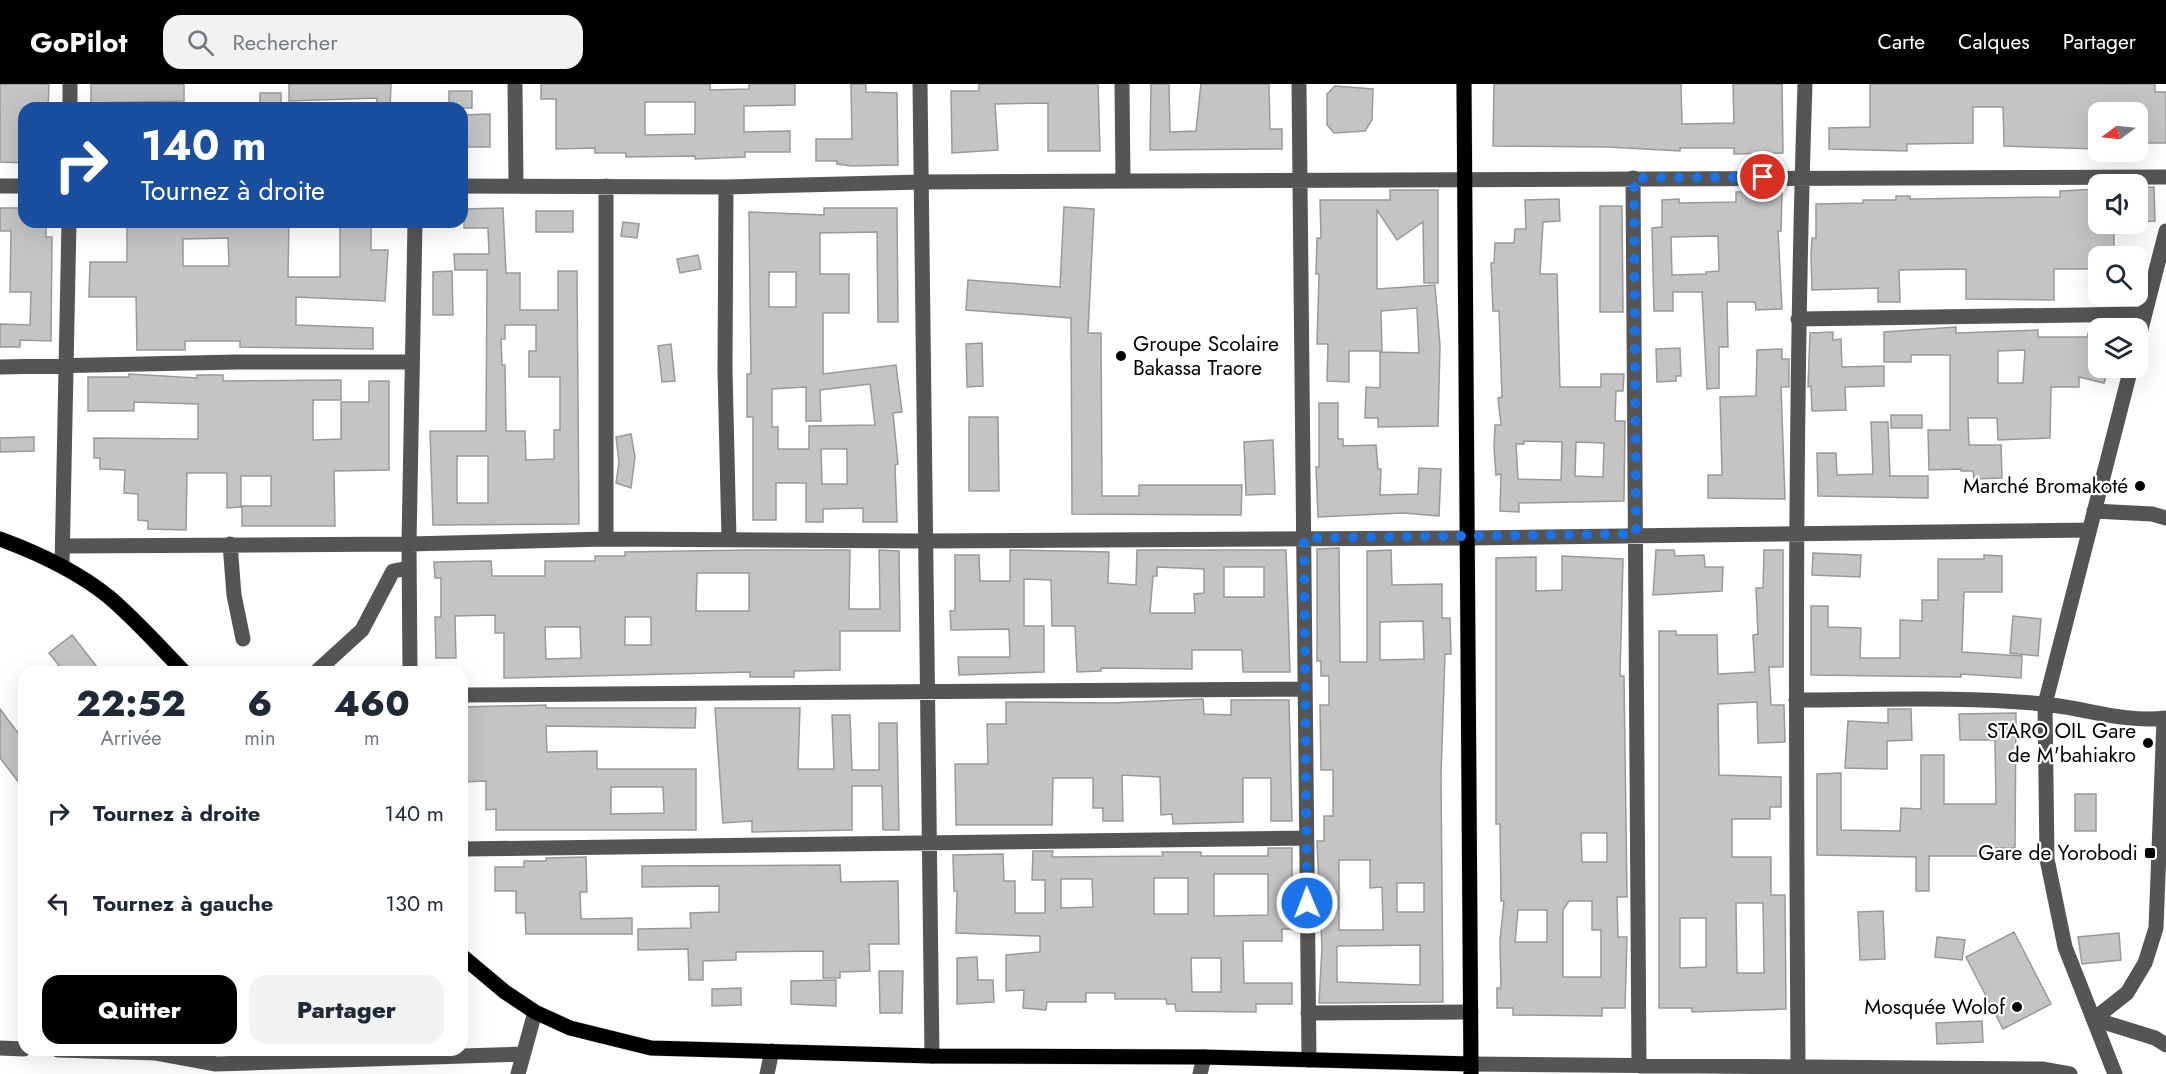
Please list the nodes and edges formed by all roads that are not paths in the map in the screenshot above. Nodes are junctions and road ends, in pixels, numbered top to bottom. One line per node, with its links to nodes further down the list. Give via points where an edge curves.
1 (70, 84): 8 (street)
2 (515, 84): 16 (street)
3 (920, 84): 15 (street)
4 (1122, 84): 14 (street)
5 (1299, 84): 13 (street)
6 (1464, 84): 12 (main road)
7 (1805, 84): 9 (street)
8 (70, 102)
9 (1802, 177): 10 (street); 11 (street); 27 (street)
10 (2166, 177)
11 (1634, 178): 12 (street); 36 (street)
12 (1464, 179): 13 (street); 38 (main road)
13 (1300, 180): 14 (street); 37 (street)
14 (1123, 181): 15 (street)
15 (921, 182): 21 (street); 42 (street)
16 (516, 185): 19 (street); 20 (street)
17 (0, 186): 18 (street)
18 (18, 186)
19 (468, 186)
20 (606, 186): 21 (street); 40 (street)
21 (726, 187): 41 (street)
22 (69, 228): 29 (street)
23 (415, 228): 28 (street)
24 (2166, 231): 25 (street)
25 (2145, 314): 26 (street); 27 (street)
26 (2144, 318)
27 (1798, 319): 35 (street)
28 (412, 362): 29 (street); 44 (street)
29 (67, 366): 30 (street); 45 (street)
30 (0, 367)
31 (2128, 378): 32 (street)
32 (2094, 511): 33 (street); 34 (street)
33 (2166, 518)
34 (2089, 530): 35 (street); 56 (street)
35 (1796, 533): 36 (street); 55 (street)
36 (1636, 534): 38 (street); 77 (street)
37 (1304, 538): 38 (street); 42 (street); 52 (street)
38 (1467, 538): 63 (main road)
39 (0, 539): 46 (main road)
40 (606, 539): 41 (street); 44 (street)
41 (729, 539): 42 (street)
42 (925, 541): 53 (street)
43 (230, 544): 44 (street); 45 (street); 48 (street)
44 (409, 544): 47 (street)
45 (64, 546): 46 (street)
46 (62, 566): 49 (main road, via 109,597)
47 (409, 567): 50 (street, via 393,571 362,630); 51 (street)
48 (243, 639)
49 (178, 666)
50 (323, 666)
51 (410, 666)
52 (1305, 689): 53 (street); 58 (street)
53 (926, 692): 54 (street); 59 (street)
54 (468, 695)
55 (1796, 700): 56 (street); 78 (street)
56 (2044, 704): 57 (street, via 2133,719); 65 (street, via 2047,859 2065,947)
57 (2165, 718): 65 (street, via 2156,928 2145,963 2127,993)
58 (1306, 838): 59 (street); 64 (street)
59 (928, 841): 60 (street); 74 (street)
60 (468, 849)
61 (468, 961): 62 (main road)
62 (535, 1012): 69 (main road, via 570,1028 651,1048); 70 (street)
63 (1471, 1012): 64 (street); 79 (main road)
64 (1308, 1013): 76 (street)
65 (2094, 1019): 66 (street); 84 (street)
66 (2166, 1045)
67 (0, 1048): 68 (street)
68 (18, 1049)
69 (772, 1051): 74 (main road); 81 (street)
70 (522, 1054): 73 (street); 80 (street)
71 (172, 1056): 72 (street, via 216,1064)
72 (461, 1056)
73 (468, 1056)
74 (932, 1056): 75 (main road)
75 (1204, 1057): 76 (main road); 82 (street)
76 (1309, 1060): 79 (main road)
77 (1639, 1066): 78 (street); 79 (street)
78 (1798, 1067): 83 (street, via 2042,1069)
79 (1471, 1069)
80 (518, 1074)
81 (767, 1074)
82 (1200, 1074)
83 (2070, 1074)
84 (2115, 1074)

